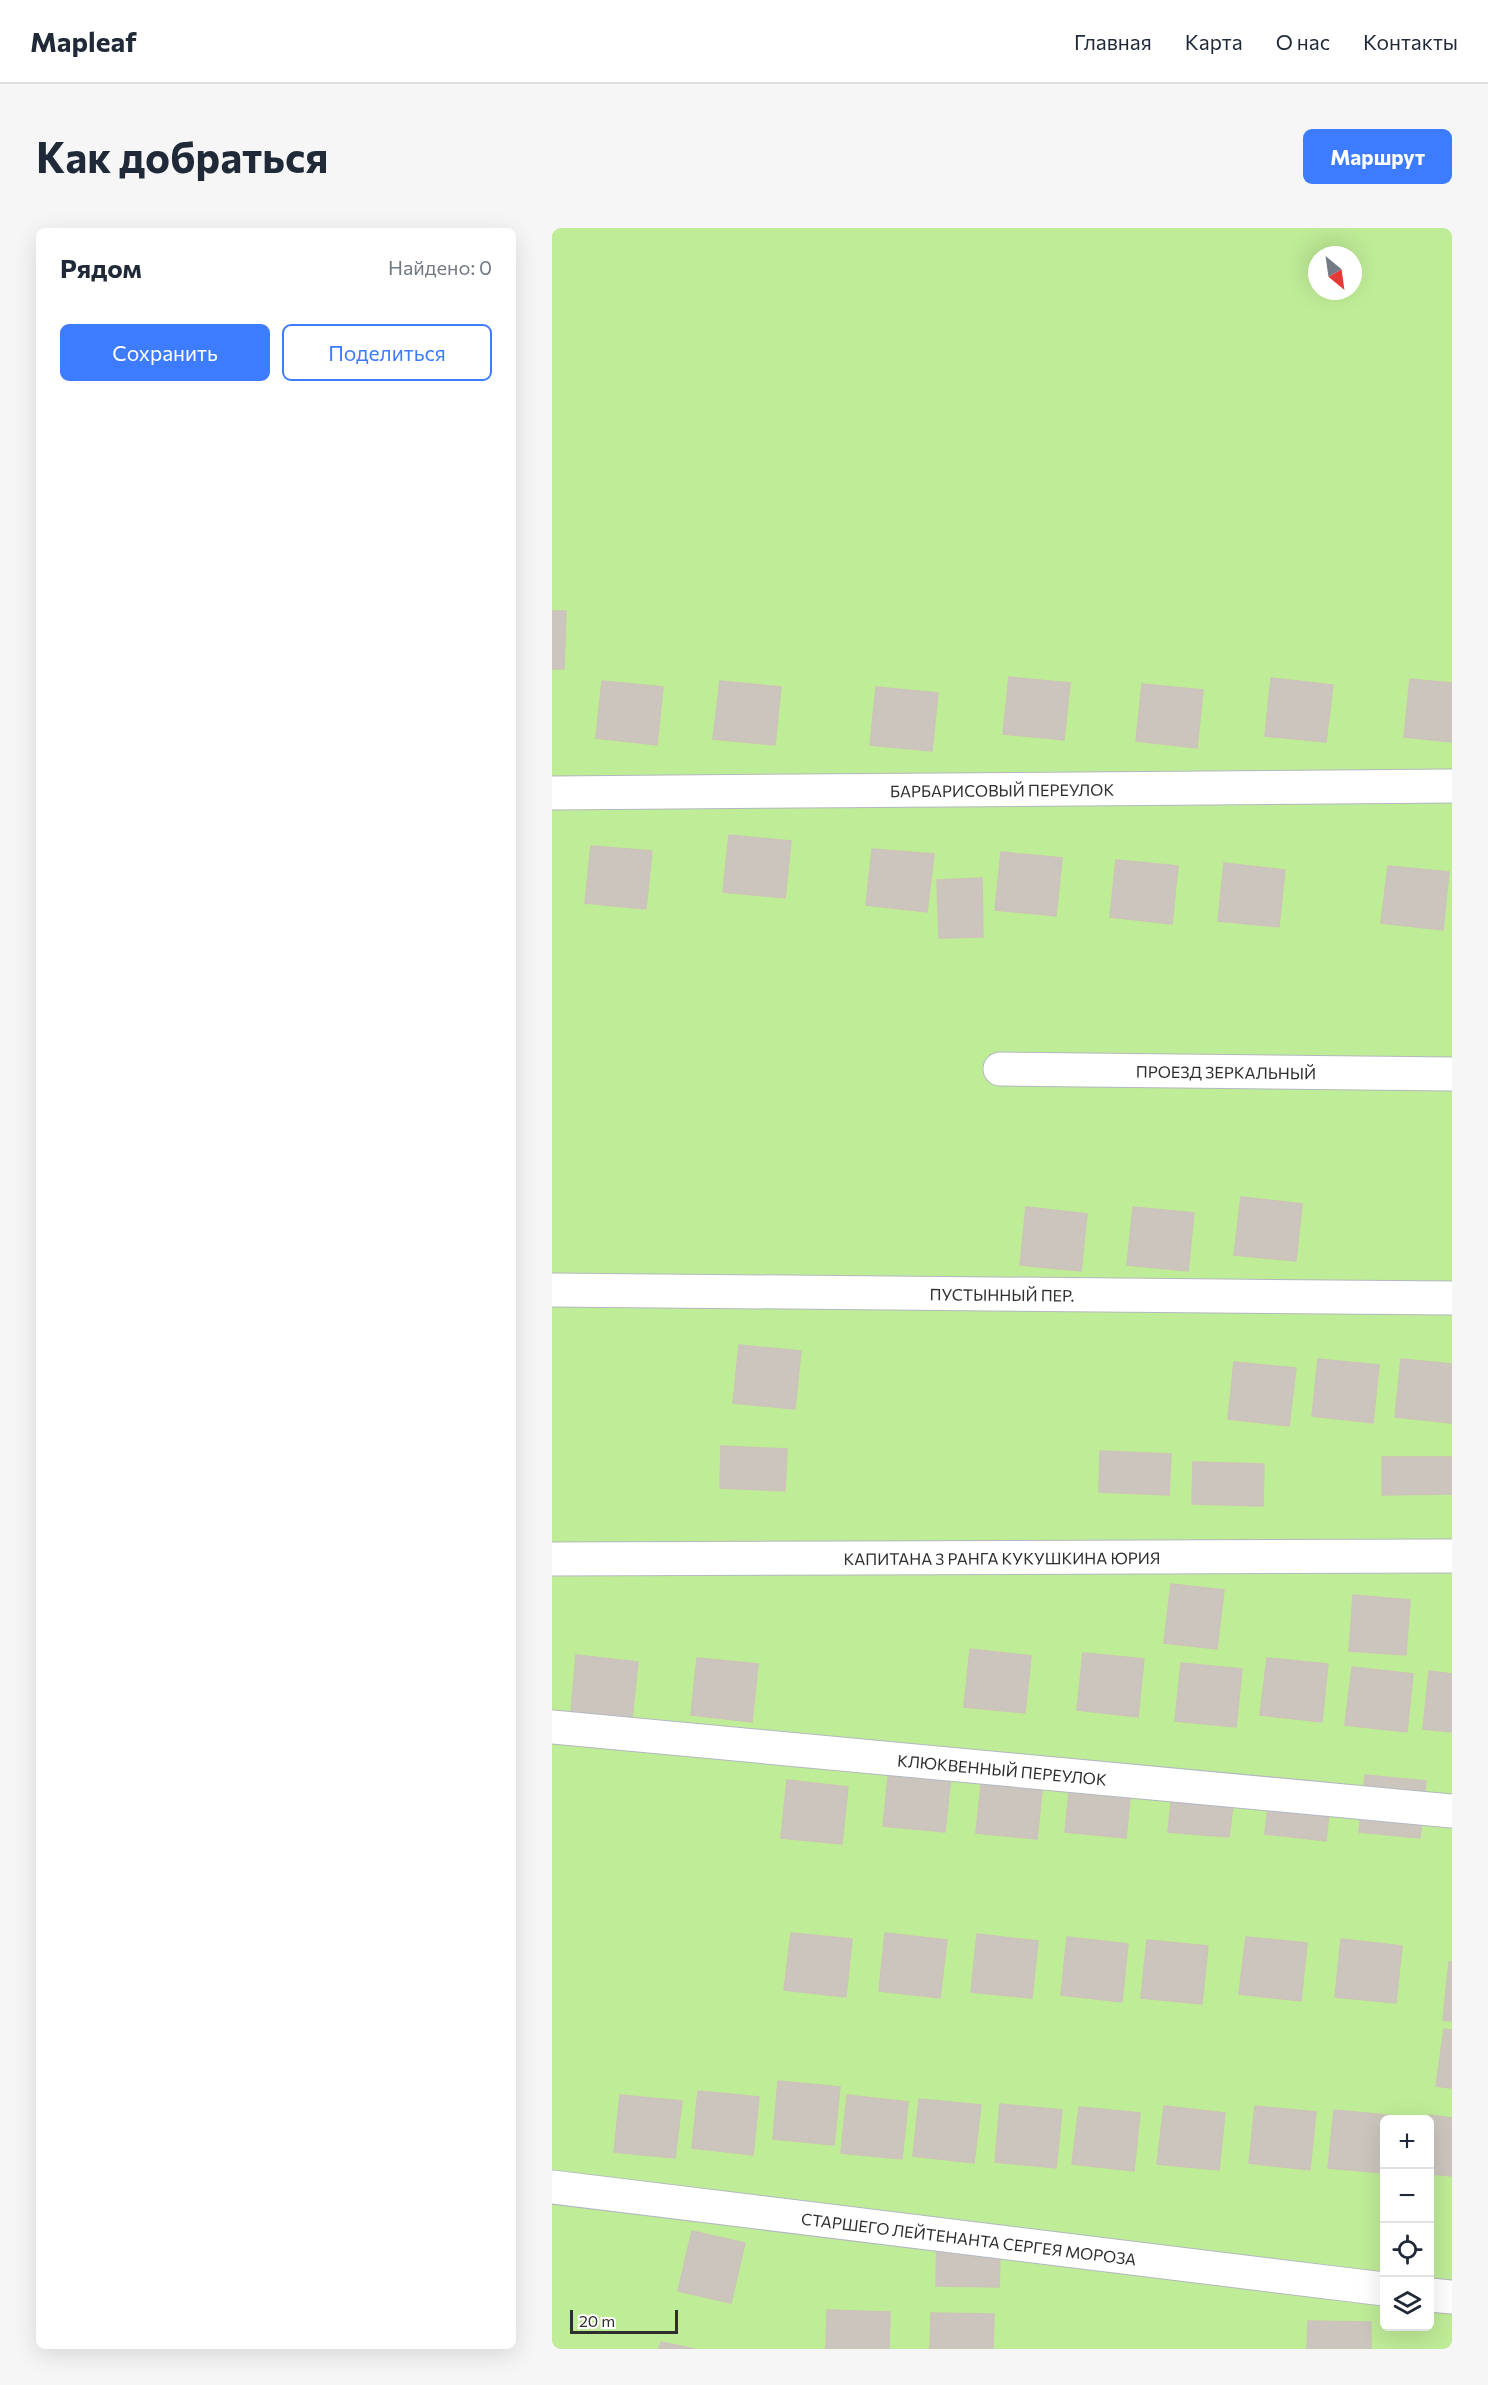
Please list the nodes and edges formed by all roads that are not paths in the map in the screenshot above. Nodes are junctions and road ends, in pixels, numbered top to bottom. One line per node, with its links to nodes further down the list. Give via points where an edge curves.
1 (1452, 786): 2 (street, БАРБАРИСОВЫЙ ПЕРЕУЛОК)
2 (552, 793)
3 (1000, 1069): 4 (street, ПРОЕЗД ЗЕРКАЛЬНЫЙ)
4 (1452, 1074)
5 (552, 1290): 6 (street, ПУСТЫННЫЙ ПЕР.)
6 (1452, 1298)
7 (1452, 1556): 8 (street, КАПИТАНА 3 РАНГА КУКУШКИНА ЮРИЯ)
8 (552, 1559)
9 (552, 1726): 10 (street, КЛЮКВЕННЫЙ ПЕРЕУЛОК)
10 (1452, 1811)
11 (552, 2187): 12 (street, СТАРШЕГО ЛЕЙТЕНАНТА СЕРГЕЯ МОРОЗА)
12 (1380, 2289)
13 (1434, 2295): 14 (street)
14 (1452, 2297)

